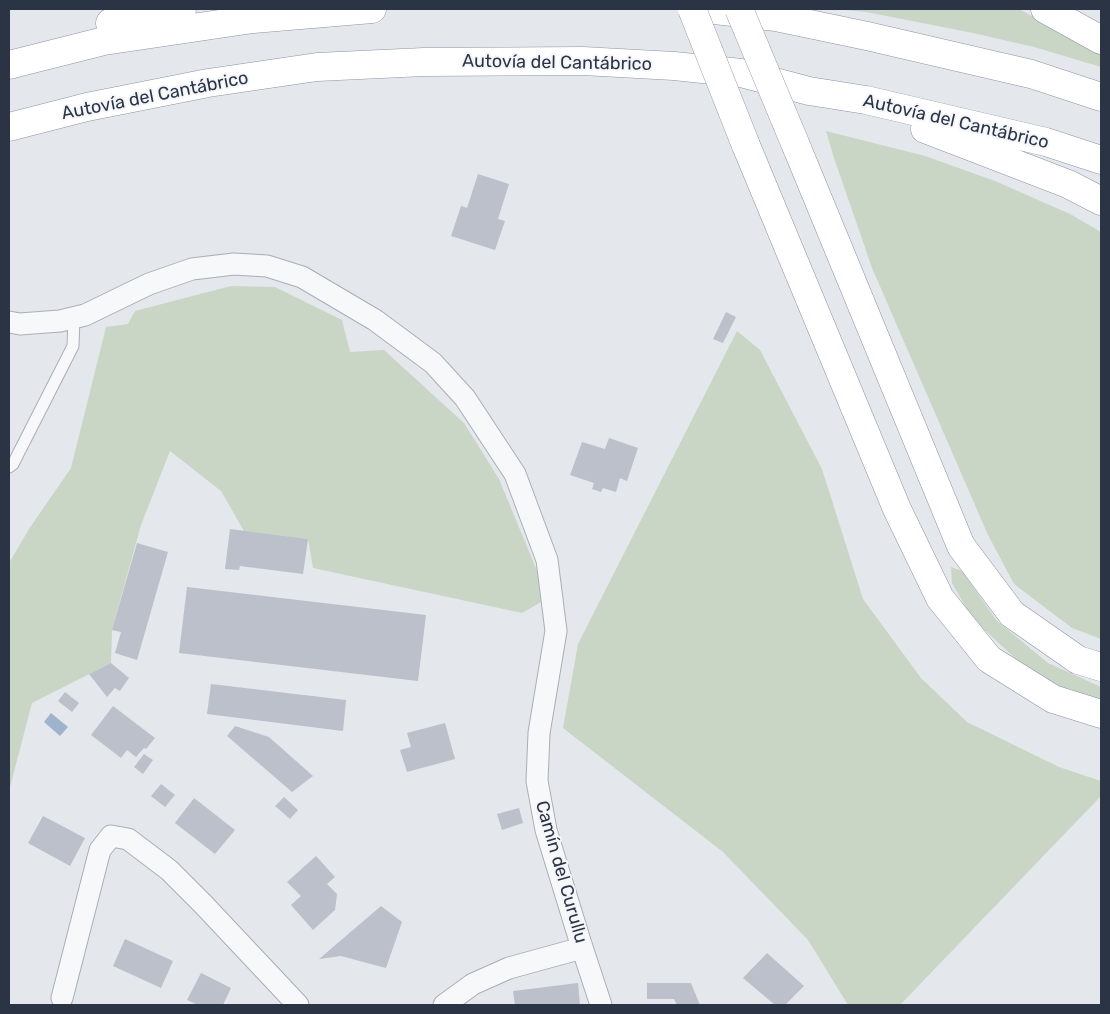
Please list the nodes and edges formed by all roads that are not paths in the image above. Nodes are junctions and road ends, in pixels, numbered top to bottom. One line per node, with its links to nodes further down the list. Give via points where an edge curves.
1 (182, 9): 8 (highway, via 53,35)
2 (372, 9): 9 (highway, via 253,19 104,41)
3 (692, 9): 19 (highway, bridge, via 897,508 940,598 989,660 1053,699)
4 (706, 9): 11 (highway, via 776,17 867,36 1031,74)
5 (739, 9): 18 (highway, bridge, via 962,546 1012,614 1078,660)
6 (1044, 9): 7 (highway)
7 (1101, 40)
8 (9, 48)
9 (9, 65)
10 (809, 90): 12 (highway, Autovía del Cantábrico, via 741,74 582,61 317,67 208,83 87,107); 13 (highway, Autovía del Cantábrico, via 1046,142); 14 (highway, via 968,144)
11 (1101, 97)
12 (9, 127)
13 (1101, 160)
14 (1101, 200)
15 (74, 317): 16 (street, Camín del Curullu, via 60,321); 17 (lane, via 74,346); 20 (street, Camín del Curullu, via 192,269 234,264 267,266 302,277 375,320 433,362 465,398 514,474 546,560 556,632 539,733 537,781 546,830)
16 (9, 322)
17 (9, 467)
18 (1101, 667)
19 (1101, 714)
20 (582, 948): 23 (street, via 509,968 473,984); 24 (street, Camín del Curullu)
21 (62, 998): 22 (street, via 100,850 111,836 128,838 169,870)
22 (298, 1005)
23 (444, 1005)
24 (601, 1005)

